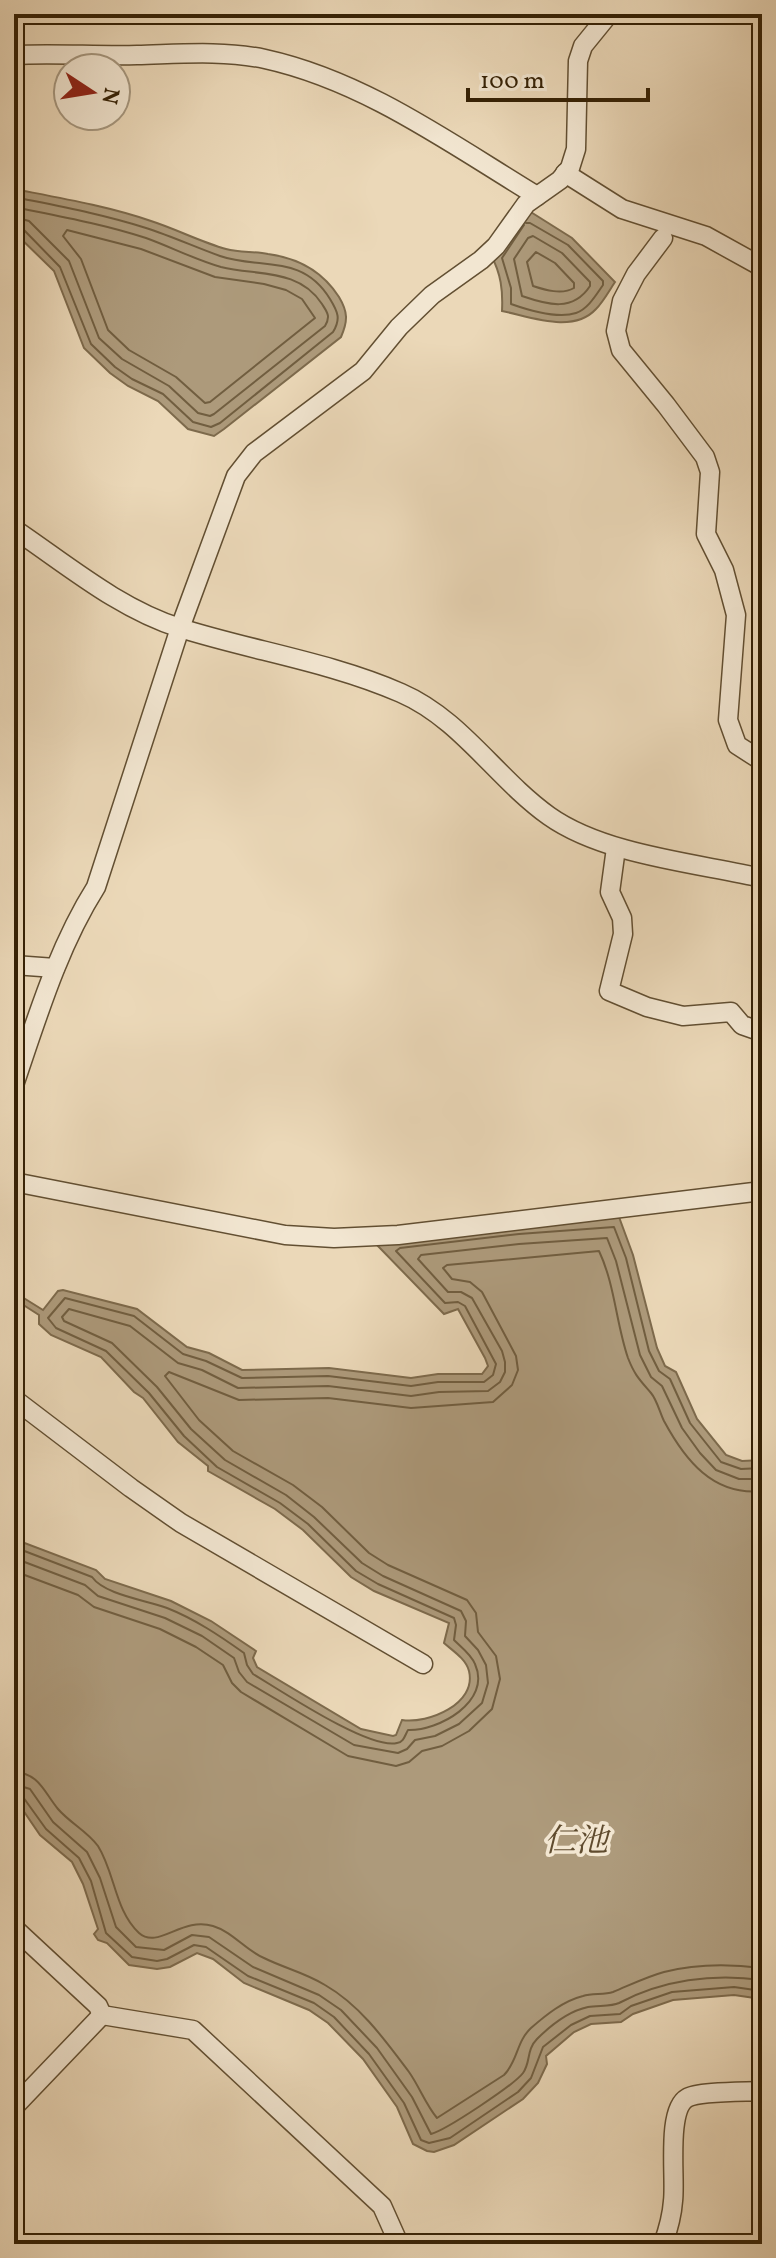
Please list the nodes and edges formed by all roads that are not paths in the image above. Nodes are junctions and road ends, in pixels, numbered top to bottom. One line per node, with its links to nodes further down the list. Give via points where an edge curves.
1 (609, 14): 3 (street, via 583,46 578,61 576,149)
2 (14, 55): 4 (street, via 189,52 265,59 367,96)
3 (565, 173): 4 (street); 6 (street, via 622,209 706,236)
4 (537, 196): 8 (street, via 496,246 432,295 363,371 254,453 236,476)
5 (663, 238): 9 (street, via 622,301 616,331 621,350 705,457 710,472 706,534 724,570 736,615 728,720 737,745)
6 (762, 267)
7 (14, 529): 8 (street, via 135,610)
8 (180, 628): 10 (street, via 293,656 402,693 456,727 507,782 550,816 582,836); 13 (street, via 96,887)
9 (762, 761)
10 (616, 848): 11 (street); 14 (street, via 610,892 623,934 609,991 683,1016 731,1012 742,1025)
11 (762, 878)
12 (14, 965): 13 (street)
13 (55, 968): 15 (street)
14 (762, 1032)
15 (14, 1085)
16 (14, 1182): 17 (street, via 285,1235 334,1238 398,1235)
17 (762, 1191)
18 (14, 1405): 19 (street, via 18,1402 181,1523)
19 (423, 1664)
20 (14, 1928): 21 (street)
21 (102, 2015): 23 (street); 24 (street, via 193,2030 382,2206)
22 (762, 2091): 25 (street, via 687,2097 680,2105 673,2201)
23 (14, 2107)
24 (399, 2244)
25 (663, 2244)

